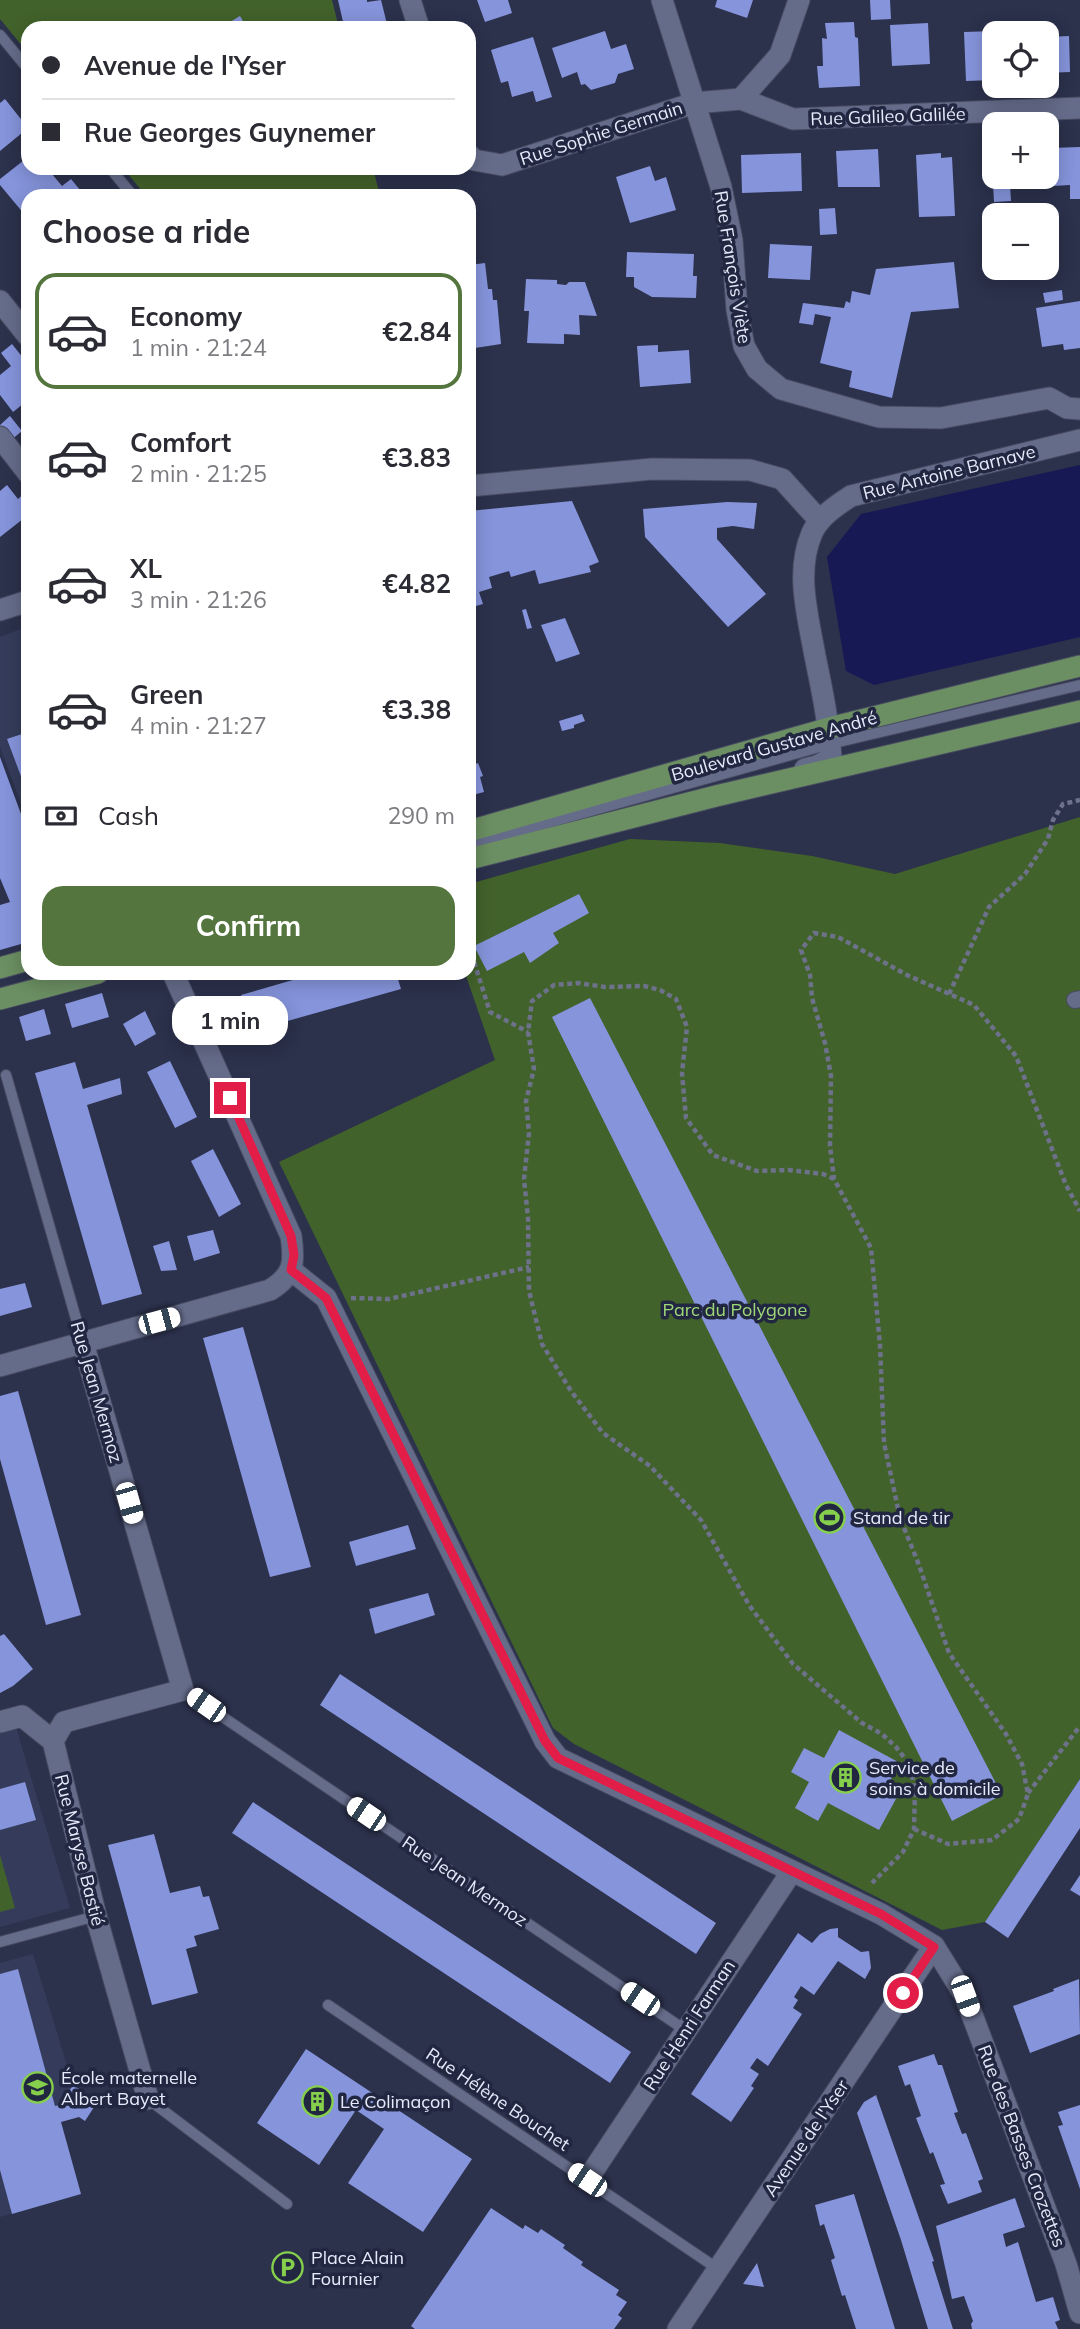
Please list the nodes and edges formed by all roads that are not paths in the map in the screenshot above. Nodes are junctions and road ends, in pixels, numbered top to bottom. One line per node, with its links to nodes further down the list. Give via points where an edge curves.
1 (410, 0): 4 (street)
2 (662, 0): 8 (street, Rue François Viète)
3 (799, 0): 7 (street, via 780,55)
4 (417, 21)
5 (0, 35): 6 (lane)
6 (21, 60)
7 (741, 99): 8 (street, Rue Sophie Germain); 9 (street, Rue Galileo Galilée, via 793,119)
8 (694, 103): 10 (street, Rue Sophie Germain, via 502,165); 15 (street, Rue François Viète, via 732,240 744,346 757,369 782,390 879,417 941,418 1049,398)
9 (1080, 108)
10 (476, 160)
11 (116, 175): 12 (lane)
12 (127, 189)
13 (0, 301): 14 (street)
14 (21, 327)
15 (1080, 409)
16 (0, 437): 18 (street)
17 (1080, 440): 20 (street, Rue Antoine Barnave, via 851,496)
18 (21, 464)
19 (476, 485): 20 (street, via 652,469 750,470 782,480)
20 (820, 522): 26 (street, via 805,554 803,582)
21 (21, 603): 22 (street)
22 (0, 610)
23 (1080, 666): 26 (main road, Boulevard Gustave André)
24 (1080, 685): 26 (lane)
25 (1080, 711): 27 (main road, Boulevard Gustave André)
26 (830, 736): 27 (street, via 831,758 817,766); 28 (main road, Boulevard Gustave André); 29 (lane)
27 (716, 796): 30 (main road, Boulevard Gustave André)
28 (476, 829)
29 (476, 843)
30 (476, 857)
31 (21, 962): 32 (main road)
32 (0, 968)
33 (72, 980): 35 (main road)
34 (176, 980): 37 (street, via 291,1236)
35 (0, 999)
36 (6, 1076): 38 (lane, Rue Jean Mermoz)
37 (291, 1270): 38 (street, via 270,1290); 43 (street, via 326,1298 545,1741 558,1758)
38 (83, 1343): 39 (street); 40 (street, Rue Jean Mermoz)
39 (0, 1366)
40 (184, 1689): 42 (street, via 64,1722); 48 (lane, Rue Jean Mermoz)
41 (0, 1722): 42 (street, via 22,1716)
42 (53, 1741): 44 (street, Rue Maryse Bastié)
43 (792, 1871): 46 (street, via 881,1914); 48 (street, Rue Henri Farman)
44 (96, 1916): 45 (lane); 49 (street, Rue Maryse Bastié)
45 (0, 1942)
46 (934, 1947): 52 (street, Avenue de l'Yser); 53 (street, Rue des Basses Crozettes, via 965,1996 1066,2264)
47 (328, 2005): 50 (lane, Rue Hélène Bouchet)
48 (685, 2030): 50 (street, Rue Henri Farman)
49 (148, 2099): 51 (lane)
50 (587, 2180): 52 (lane, Rue Hélène Bouchet)
51 (287, 2204)
52 (718, 2269): 54 (street, Avenue de l'Yser)
53 (1080, 2313)
54 (678, 2329)

